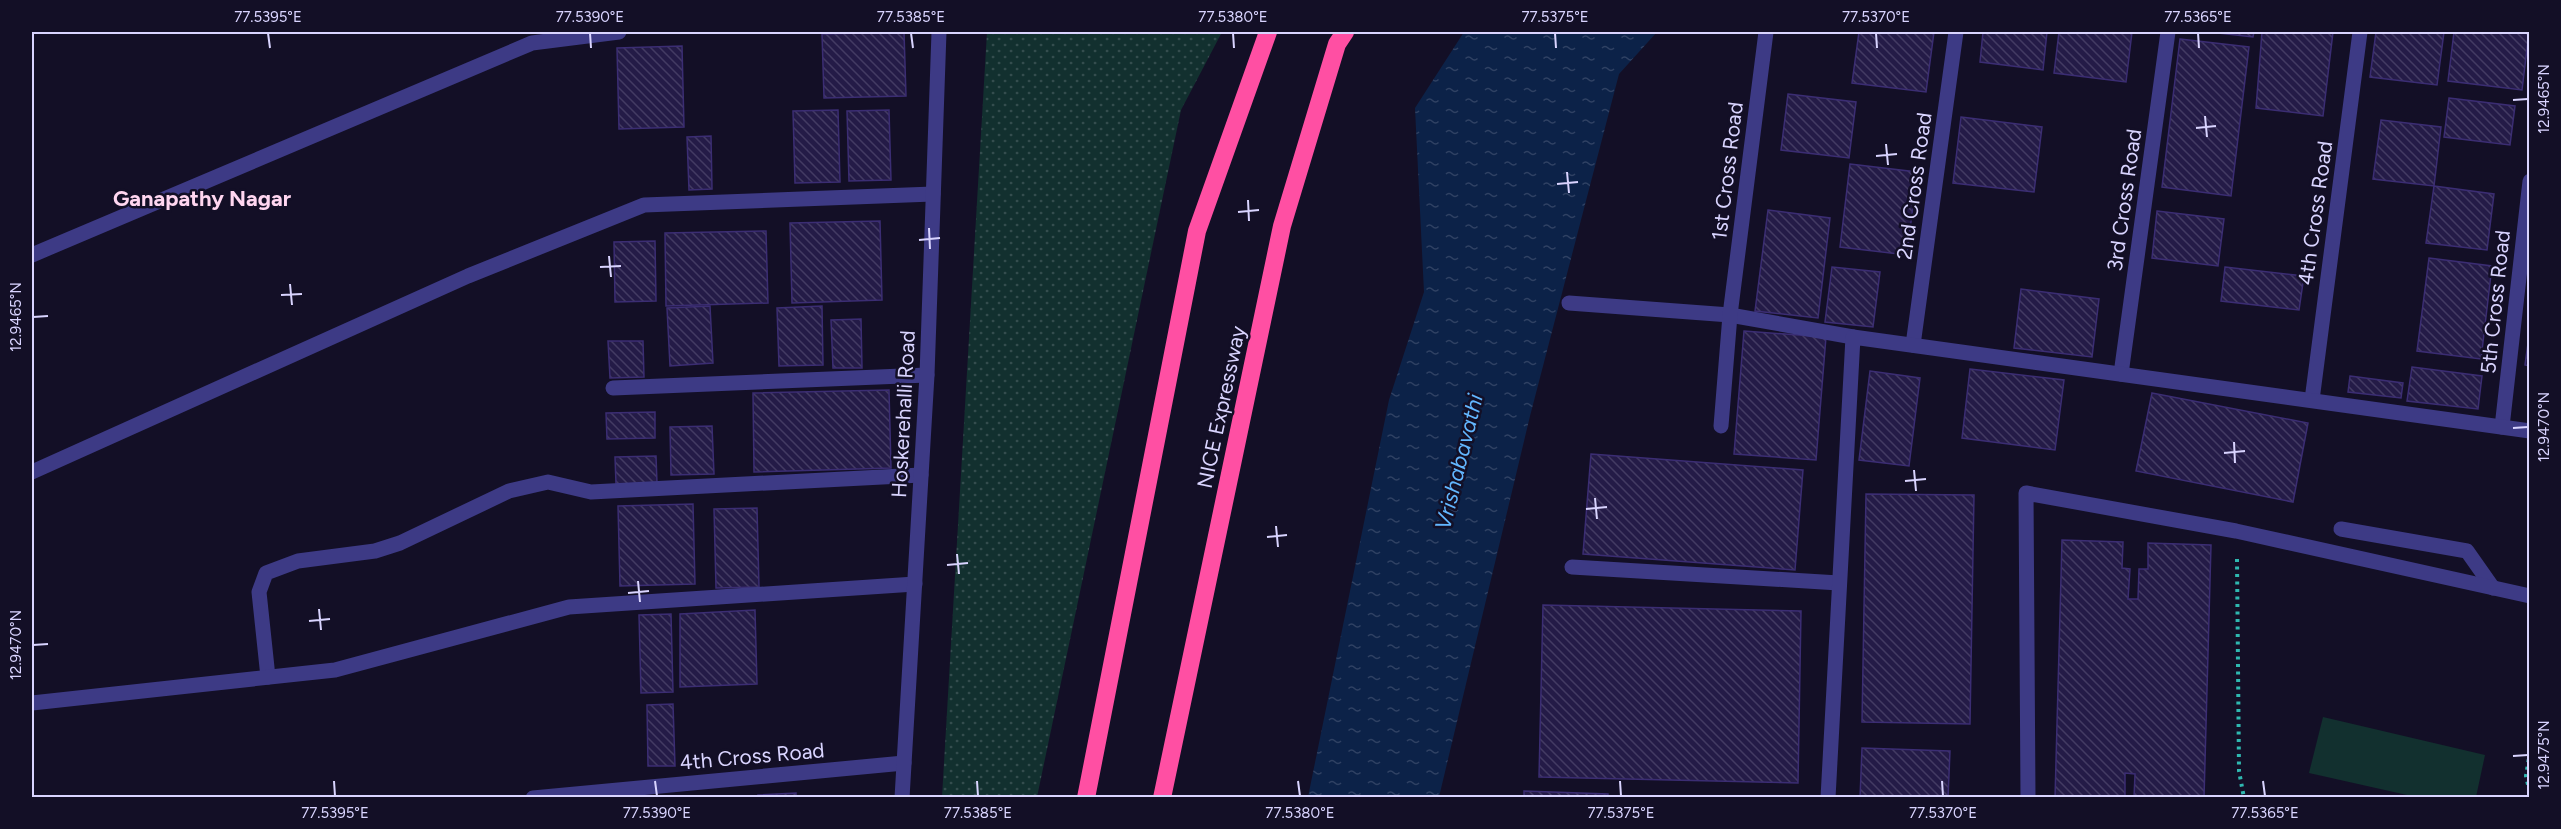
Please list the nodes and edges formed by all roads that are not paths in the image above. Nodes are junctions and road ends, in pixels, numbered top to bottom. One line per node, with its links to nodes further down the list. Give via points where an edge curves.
1 (619, 32): 11 (street, via 532,43)
2 (939, 32): 10 (street, Hoskerehalli Road)
3 (1268, 32): 36 (highway, via 1197,231)
4 (1345, 32): 37 (highway, NICE Expressway, via 1337,44 1282,226)
5 (1766, 32): 13 (street, 1st Cross Road)
6 (1956, 32): 15 (street, 2nd Cross Road)
7 (2168, 32): 16 (street, 3rd Cross Road)
8 (2360, 32): 19 (street, 4th Cross Road)
9 (2529, 181): 21 (street, 5th Cross Road)
10 (933, 194): 17 (street, Hoskerehalli Road); 23 (street, via 644,205 468,276)
11 (32, 255)
12 (1569, 303): 13 (street)
13 (1730, 315): 14 (street); 20 (street, 1st Cross Road)
14 (1853, 337): 15 (street); 27 (street)
15 (1913, 345): 16 (street)
16 (2121, 374): 19 (street)
17 (927, 375): 18 (street); 24 (street, Hoskerehalli Road)
18 (613, 388)
19 (2312, 400): 21 (street)
20 (1721, 426)
21 (2502, 427): 22 (street)
22 (2529, 431)
23 (32, 472)
24 (921, 476): 28 (street, Hoskerehalli Road); 31 (street, via 591,492 548,483 509,491 400,543 375,551 298,561 266,573 259,592)
25 (2342, 529): 29 (street, via 2467,551)
26 (1572, 567): 27 (street)
27 (1839, 583): 38 (street)
28 (915, 584): 31 (street, via 569,607 335,670); 33 (street, Hoskerehalli Road)
29 (2493, 588): 30 (street); 39 (street, via 2236,531 2026,494)
30 (2529, 596)
31 (268, 677): 32 (street)
32 (32, 703)
33 (904, 764): 34 (street, 4th Cross Road); 35 (street, Hoskerehalli Road)
34 (533, 798)
35 (902, 798)
36 (1086, 798)
37 (1162, 798)
38 (1828, 798)
39 (2028, 798)

